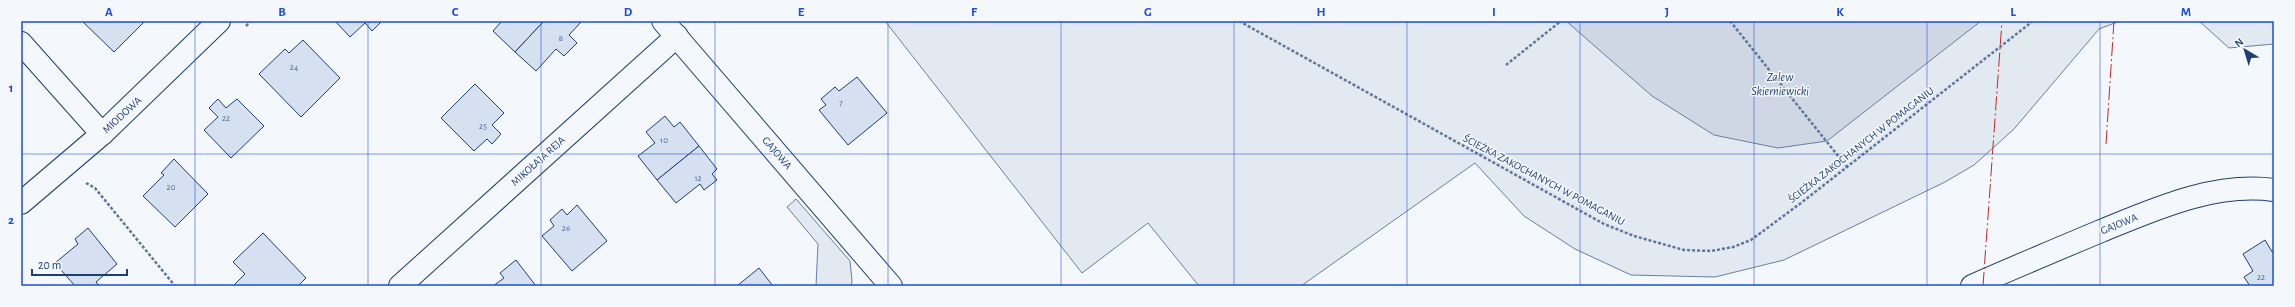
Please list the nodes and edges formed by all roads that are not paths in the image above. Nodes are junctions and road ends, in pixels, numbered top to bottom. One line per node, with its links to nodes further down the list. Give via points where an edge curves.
1 (219, 21): 4 (street, MIODOWA)
2 (670, 28): 7 (street, GAJOWA); 8 (street, MIKOŁAJA REJA)
3 (21, 43): 4 (street)
4 (102, 134): 6 (street, MIODOWA)
5 (2274, 190): 9 (street, GAJOWA, via 2237,190 2195,196 2120,223)
6 (21, 203)
7 (889, 285)
8 (400, 286)
9 (1972, 286)

